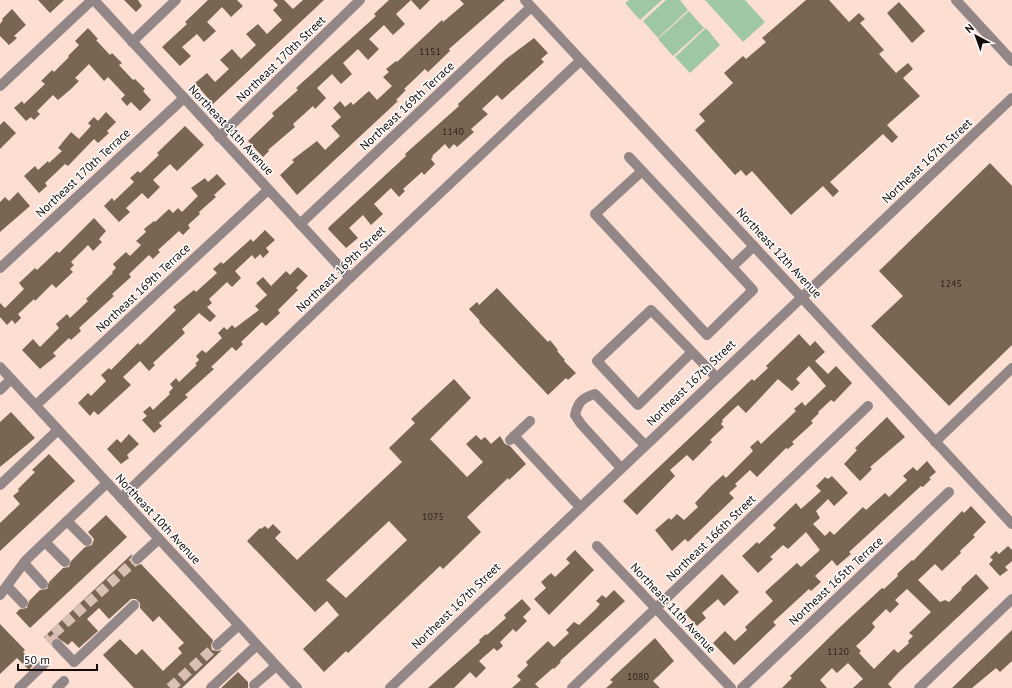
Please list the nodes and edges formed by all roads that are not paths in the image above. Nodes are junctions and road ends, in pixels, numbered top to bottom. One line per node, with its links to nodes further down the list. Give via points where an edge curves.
1 (93, 0): 6 (street, Northeast 11th Avenue); 9 (street)
2 (176, 0): 6 (street)
3 (360, 0): 12 (street, Northeast 170th Street)
4 (956, 0): 8 (street)
5 (528, 3): 7 (street, Northeast 12th Avenue); 16 (street, Northeast 169th Terrace)
6 (132, 42): 10 (street, Northeast 11th Avenue)
7 (580, 61): 17 (street, Northeast 12th Avenue); 20 (street, Northeast 169th Street)
8 (1012, 61)
9 (0, 86)
10 (184, 98): 12 (street, Northeast 11th Avenue); 19 (street, Northeast 170th Terrace)
11 (1012, 98): 21 (street, Northeast 167th Street)
12 (219, 136): 15 (street, Northeast 11th Avenue)
13 (629, 157): 14 (street)
14 (642, 171): 18 (street); 18 (street, via 595,214 707,335 753,290)
15 (268, 190): 16 (street, Northeast 11th Avenue); 28 (street, Northeast 169th Terrace)
16 (300, 224): 20 (street, Northeast 11th Avenue)
17 (754, 246): 18 (street); 21 (street, Northeast 12th Avenue)
18 (732, 267)
19 (0, 268)
20 (350, 278): 38 (street, Northeast 169th Street)
21 (802, 296): 25 (street, Northeast 167th Street); 32 (street, Northeast 12th Avenue)
22 (692, 352): 22 (street, via 651,310 597,361 638,405); 25 (street)
23 (0, 367): 26 (street, Northeast 10th Avenue)
24 (1012, 368): 32 (street)
25 (716, 377): 33 (street, Northeast 167th Street)
26 (11, 379): 27 (street); 28 (street, Northeast 10th Avenue)
27 (0, 390)
28 (36, 405): 31 (street, Northeast 10th Avenue)
29 (868, 406): 55 (street, Northeast 166th Street)
30 (530, 421): 39 (street, via 512,438)
31 (58, 430): 35 (street, Northeast 10th Avenue); 36 (street)
32 (935, 442): 41 (street, Northeast 12th Avenue)
33 (645, 445): 34 (street, Northeast 167th Street); 34 (street, via 595,394 585,397 578,404 576,415 581,424)
34 (621, 468): 39 (street, Northeast 167th Street)
35 (107, 483): 38 (street, Northeast 10th Avenue); 40 (street)
36 (0, 484)
37 (948, 492): 69 (street, Northeast 165th Terrace)
38 (121, 498): 42 (street, Northeast 10th Avenue)
39 (580, 507): 66 (street, Northeast 167th Street)
40 (67, 521): 43 (street); 44 (street)
41 (1012, 524)
42 (159, 539): 46 (street); 56 (street, Northeast 10th Avenue)
43 (87, 541)
44 (45, 542): 47 (street); 48 (street)
45 (597, 546): 55 (street, Northeast 11th Avenue)
46 (136, 559)
47 (65, 562)
48 (24, 563): 49 (street); 50 (street)
49 (43, 584)
50 (7, 586): 51 (street); 53 (street)
51 (0, 595)
52 (1012, 599): 70 (street)
53 (22, 603)
54 (134, 605): 57 (street, via 74,662)
55 (656, 609): 67 (street, Northeast 166th Street); 68 (street, Northeast 11th Avenue)
56 (239, 625): 58 (street); 59 (street, Northeast 10th Avenue)
57 (57, 644)
58 (217, 645)
59 (257, 645): 61 (street, Northeast 10th Avenue); 64 (street)
60 (45, 663): 63 (street)
61 (276, 666): 62 (street); 65 (street, Northeast 10th Avenue)
62 (254, 685)
63 (19, 688)
64 (211, 688)
65 (297, 688)
66 (390, 688)
67 (572, 688)
68 (731, 688)
69 (742, 688)
70 (919, 688)

